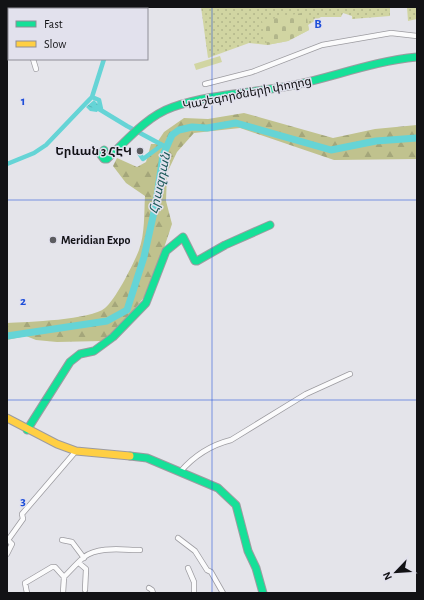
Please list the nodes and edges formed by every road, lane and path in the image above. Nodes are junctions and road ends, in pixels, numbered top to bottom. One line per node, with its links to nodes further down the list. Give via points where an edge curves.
1 (417, 36): 5 (street, Կաշեգործների փողոց, via 390,33 322,45 256,71)
2 (417, 57): 6 (street, Կաշեգործների փողոց, via 358,66 299,84 226,95 173,107 162,111 139,128 106,159 102,157)
3 (33, 60): 4 (street)
4 (36, 69)
5 (205, 84)
6 (104, 150)
7 (270, 225): 10 (street, via 197,261 183,237 166,251 146,303 113,337 94,351 80,354 70,362)
8 (350, 374): 12 (street, via 306,394 231,440 219,443 190,461)
9 (7, 418): 10 (street)
10 (27, 430): 11 (street)
11 (76, 451): 12 (street, via 147,458); 16 (street, via 22,514 23,519 8,540 12,544)
12 (180, 472): 28 (street, via 218,488 236,505 248,551)
13 (178, 538): 27 (street, via 195,551)
14 (62, 540): 17 (street, via 72,542)
15 (140, 550): 17 (street, via 103,551)
16 (7, 554)
17 (84, 558): 18 (street)
18 (79, 563): 20 (street); 22 (street, via 86,569)
19 (188, 568): 26 (street, via 194,582)
20 (64, 577): 23 (street, via 52,567 25,583); 24 (street)
21 (149, 588): 25 (street)
22 (86, 590)
23 (27, 593)
24 (63, 593)
25 (153, 593)
26 (194, 593)
27 (223, 593)
28 (263, 593)

